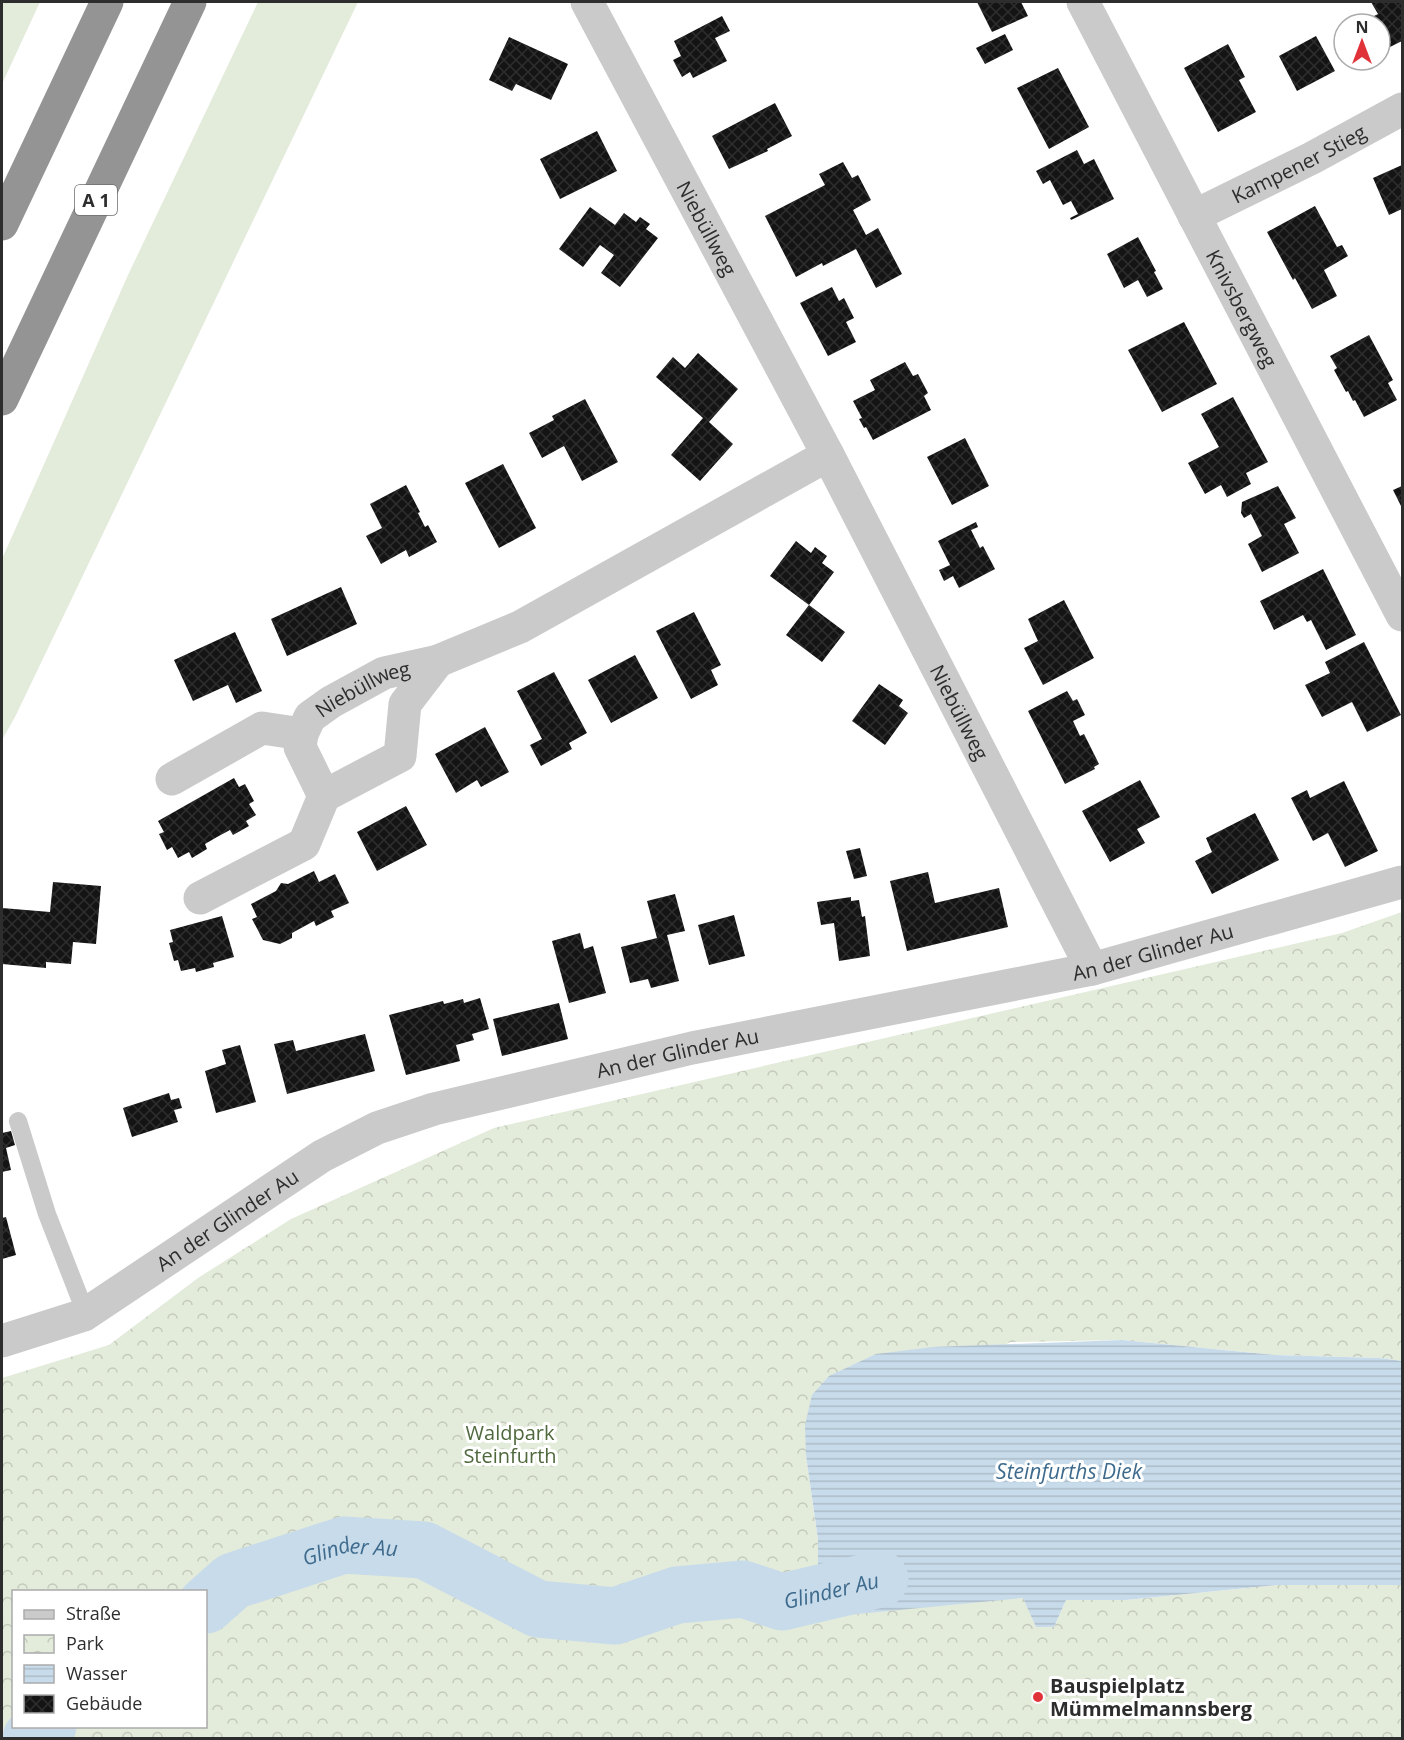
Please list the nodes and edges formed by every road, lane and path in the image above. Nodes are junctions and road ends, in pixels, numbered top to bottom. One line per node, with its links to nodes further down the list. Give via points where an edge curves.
1 (107, 2): 7 (highway)
2 (190, 2): 8 (highway, A 1)
3 (586, 2): 9 (street, Niebüllweg)
4 (1083, 2): 6 (street, Knivsbergweg)
5 (1402, 109): 6 (street, Kampener Stieg)
6 (1194, 216): 10 (street, Knivsbergweg)
7 (2, 224)
8 (2, 399)
9 (828, 455): 11 (street, Niebüllweg, via 520,627); 17 (street, Niebüllweg)
10 (1402, 615)
11 (438, 661): 12 (street, Niebüllweg, via 384,673 330,702 310,717); 14 (street, Niebüllweg, via 405,704 400,756)
12 (302, 734): 13 (street, Niebüllweg, via 262,728); 14 (street, Niebüllweg, via 300,747)
13 (172, 779)
14 (324, 796): 16 (street, via 304,844)
15 (1402, 882): 17 (street, An der Glinder Au)
16 (200, 898)
17 (1092, 969): 19 (street, An der Glinder Au, via 692,1048 434,1109 377,1128 322,1156)
18 (18, 1121): 19 (lane, via 47,1214)
19 (86, 1314): 20 (street, An der Glinder Au)
20 (2, 1341)

